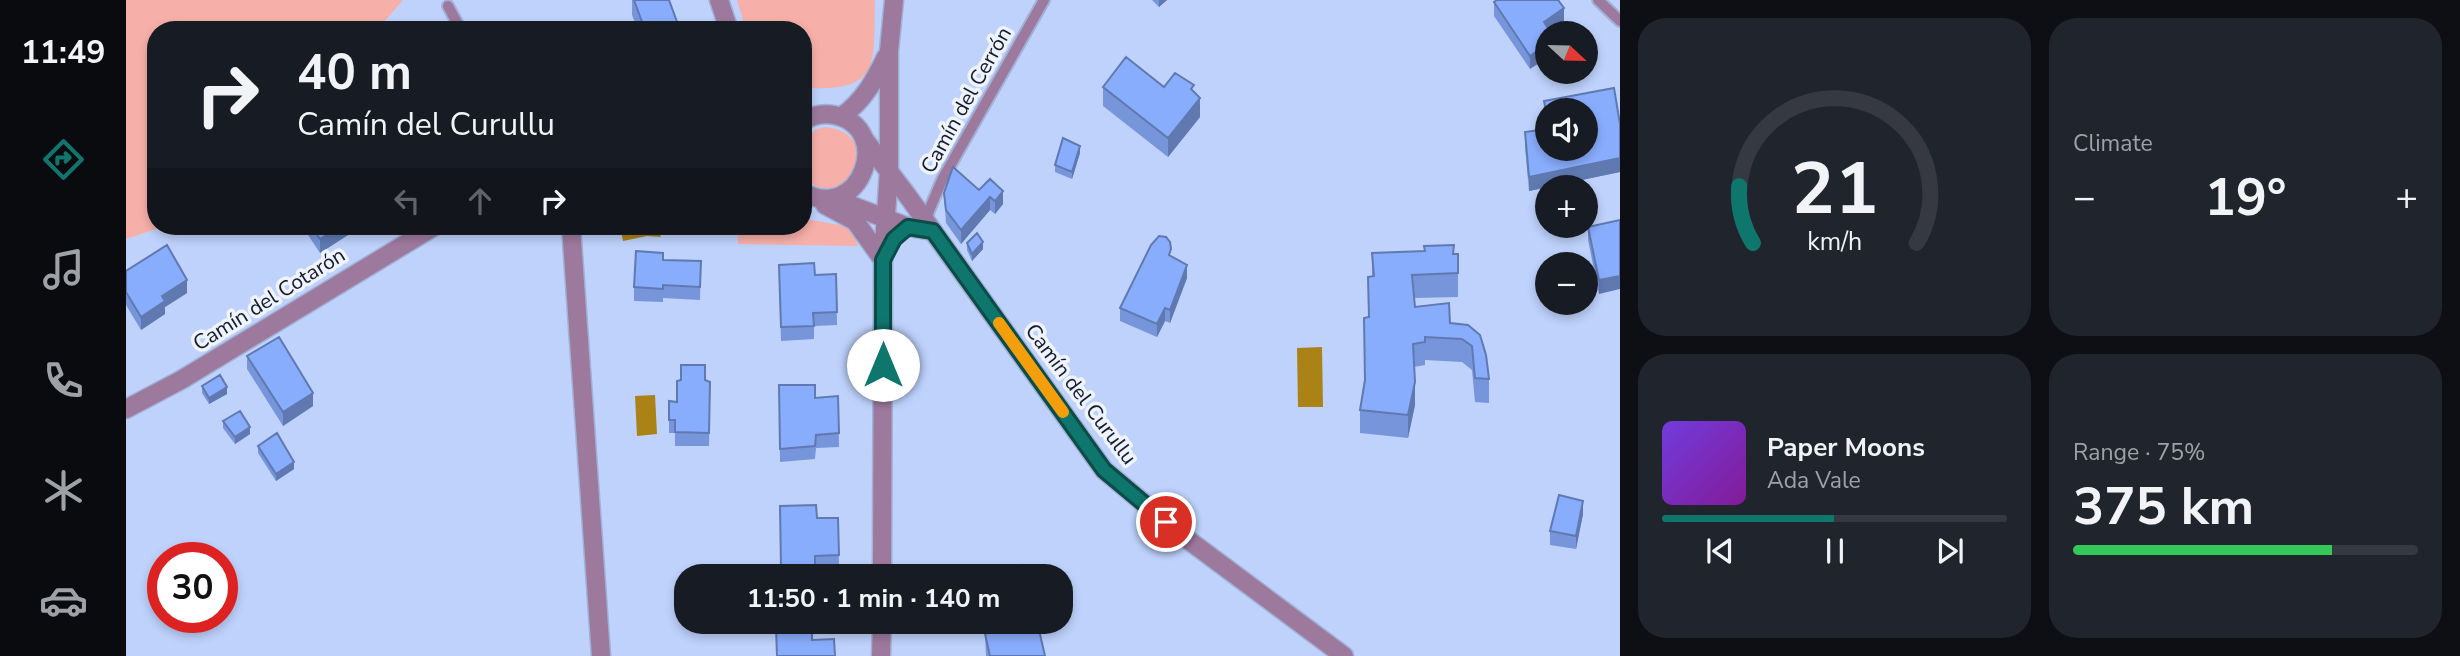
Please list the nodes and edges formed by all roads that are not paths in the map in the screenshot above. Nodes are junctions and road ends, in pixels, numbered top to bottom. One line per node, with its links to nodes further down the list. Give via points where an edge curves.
1 (719, 0): 7 (street)
2 (894, 0): 9 (street)
3 (1044, 0): 18 (lane, Camín del Cerrón, via 942,180)
4 (1598, 0): 8 (lane)
5 (448, 6): 6 (lane)
6 (456, 21)
7 (726, 21)
8 (1620, 21)
9 (889, 51): 11 (street, via 866,94); 13 (street)
10 (812, 116): 11 (street)
11 (841, 117): 12 (street, Camín del Curullu)
12 (864, 139): 13 (street, Camín del Curullu); 15 (street, via 867,152 862,177)
13 (889, 170): 15 (street); 17 (street); 18 (street, Camín del Curullu)
14 (812, 194): 15 (street)
15 (837, 196): 17 (street)
16 (812, 197): 21 (street, via 855,221)
17 (886, 218): 18 (street); 21 (street)
18 (922, 226): 21 (street, via 894,239); 27 (street, Camín del Curullu, via 1104,470 1187,540)
19 (420, 235): 22 (street, Camín del Cotarón)
20 (572, 235): 25 (street)
21 (883, 260): 23 (street)
22 (126, 409)
23 (882, 564)
24 (882, 634): 26 (street)
25 (601, 656)
26 (881, 656)
27 (1344, 656)

